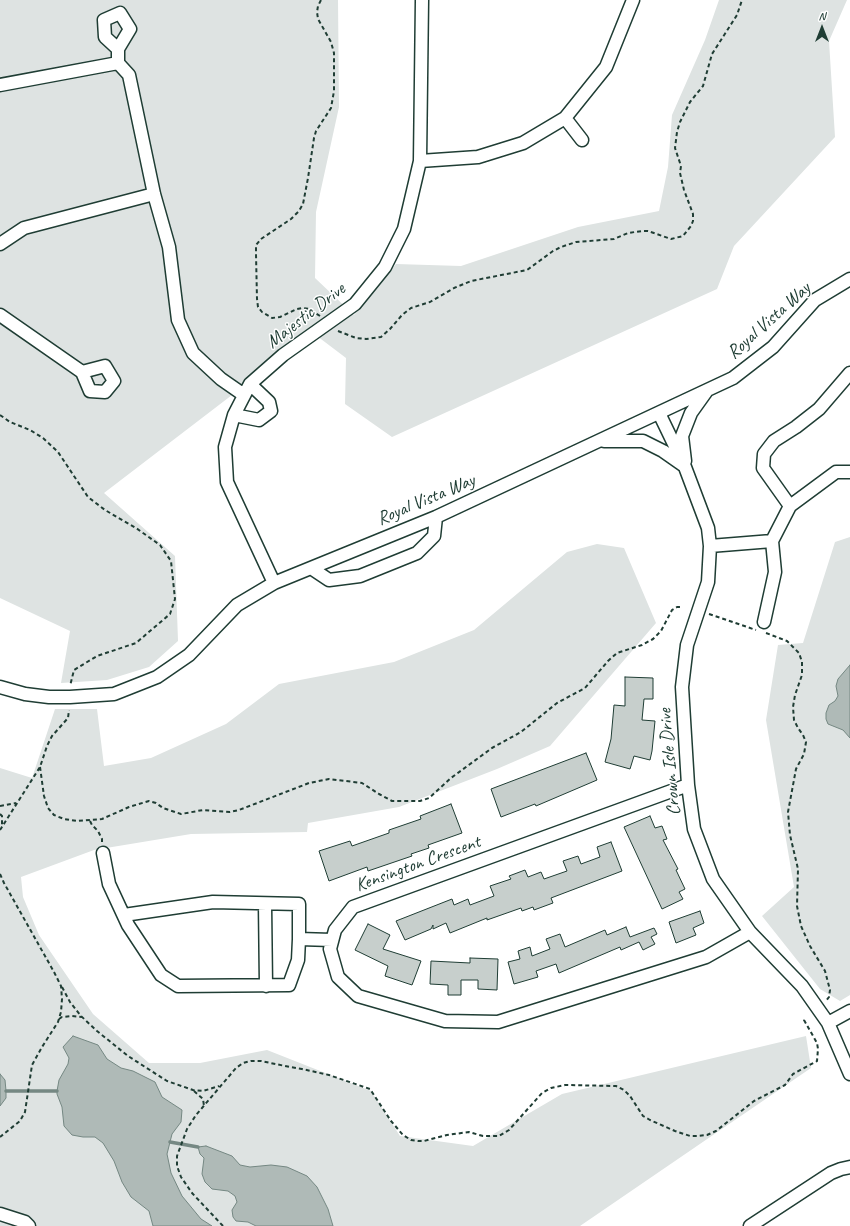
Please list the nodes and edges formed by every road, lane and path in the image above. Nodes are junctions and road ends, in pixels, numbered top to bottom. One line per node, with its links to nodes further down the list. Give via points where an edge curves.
1 (322, 0): 15 (path, via 318,6 318,19 334,53 334,91 331,108 316,131 303,204 291,218 256,245 257,299 262,312 272,318 280,317 297,308 304,308)
2 (422, 0): 10 (street, Majestic Drive)
3 (633, 0): 8 (street, via 606,67)
4 (742, 0): 16 (path, via 737,15 712,54 703,86 690,102 677,132 675,148 681,166 684,190 693,214 691,226 683,236 671,239 642,231 614,239 576,242 553,251 527,270 471,281 430,302 411,308 381,337 356,338)
5 (118, 49): 6 (street)
6 (118, 62): 7 (street); 11 (street, via 128,76)
7 (0, 85)
8 (565, 118): 9 (street); 10 (street, via 523,143 478,157)
9 (582, 140)
10 (420, 161): 19 (street, Majestic Drive, via 404,230 385,267 355,304 284,354)
11 (154, 194): 12 (street, via 24,228); 19 (street, via 170,247 178,320 193,353 221,379)
12 (0, 244)
13 (850, 279): 20 (street, Royal Vista Way, via 816,300 772,347 733,378)
14 (0, 314): 17 (street)
15 (321, 317)
16 (335, 328)
17 (82, 372)
18 (850, 373): 27 (street, via 819,409 774,441 764,454 763,468)
19 (247, 389): 23 (street, Majestic Drive); 23 (street, via 269,402 271,411 259,420)
20 (707, 391): 22 (street, Royal Vista Way); 25 (street, via 691,413 682,436)
21 (0, 414): 36 (path, via 10,422 43,438 58,452 88,497 104,510 160,544 171,561 175,599 170,614 136,643 97,656 74,670)
22 (659, 414): 24 (street, Royal Vista Way); 25 (street, Crown Isle Drive)
23 (234, 415): 32 (street, Majestic Drive, via 226,446 227,482)
24 (601, 440): 25 (street, via 643,441 663,450); 28 (street, Royal Vista Way)
25 (685, 467): 30 (street, Crown Isle Drive, via 708,528)
26 (850, 472): 27 (street, via 836,472)
27 (790, 506): 29 (street)
28 (436, 517): 31 (street, Royal Vista Way); 31 (street, via 434,536 417,554 360,576 329,580)
29 (772, 541): 30 (street); 35 (street, via 775,572)
30 (710, 546): 40 (street, Crown Isle Drive, via 708,582 687,644 682,687)
31 (311, 568): 32 (street, Royal Vista Way)
32 (274, 583): 37 (street, Royal Vista Way, via 237,605 189,656 157,677 114,694 49,698)
33 (682, 607): 44 (path, via 672,610 661,631 653,639 617,653 585,688 556,703 521,732 492,748 429,798 415,802 392,801 362,783 329,779 309,783 234,811 203,810 181,814 149,801)
34 (706, 613): 56 (path, via 787,641 799,653 802,662 794,720 806,742 804,754 796,769 788,812 790,835 798,869 797,906 801,926 825,971 830,990)
35 (764, 622)
36 (70, 686)
37 (0, 687)
38 (69, 710): 39 (path, via 68,718 52,736)
39 (40, 767): 41 (path); 44 (path, via 44,796 48,808 54,815 64,819)
40 (688, 785): 51 (street, Crown Isle Drive, via 694,829 713,879); 53 (street, Kensington Crescent, via 353,907 335,930)
41 (18, 802): 42 (path); 45 (path)
42 (0, 806)
43 (0, 814): 45 (path)
44 (90, 821): 47 (path, via 102,839)
45 (2, 827): 46 (path)
46 (0, 830)
47 (103, 853): 50 (street, via 109,884)
48 (0, 874): 54 (path)
49 (266, 904): 50 (street, via 213,902); 52 (street, via 299,904); 55 (street)
50 (124, 915): 55 (street, via 161,975 178,986)
51 (750, 932): 53 (street, Kensington Crescent, via 706,957 498,1022 445,1021 358,996 338,977 330,949); 61 (street, Crown Isle Drive, via 802,986)
52 (299, 940): 53 (street); 55 (street, via 298,960 289,986)
53 (332, 940)
54 (61, 986): 58 (path); 60 (path, via 61,1012)
55 (266, 986)
56 (826, 1002)
57 (850, 1011): 61 (street)
58 (82, 1017): 60 (path, via 66,1016); 64 (path, via 128,1056 167,1081)
59 (805, 1017): 63 (path, via 804,1020 817,1043 817,1061 793,1074 785,1085 754,1101 716,1131 707,1135 690,1136 650,1120 643,1116 624,1090 609,1085 565,1085 551,1088 542,1093 509,1130 499,1136 483,1136 469,1132 424,1142 411,1140 403,1135 370,1089 329,1075 251,1061 242,1063)
60 (58, 1020): 66 (path, via 32,1065 25,1112 20,1121)
61 (828, 1023): 62 (street, Crown Isle Drive)
62 (850, 1074)
63 (221, 1085): 64 (path, via 203,1091); 65 (path)
64 (193, 1090): 65 (path, via 203,1099)
65 (204, 1106): 70 (path, via 186,1133 179,1149 177,1166 192,1193)
66 (0, 1136)
67 (850, 1167): 71 (street, via 831,1173)
68 (0, 1214): 69 (street, via 25,1222)
69 (29, 1226)
70 (223, 1226)
71 (750, 1226)

